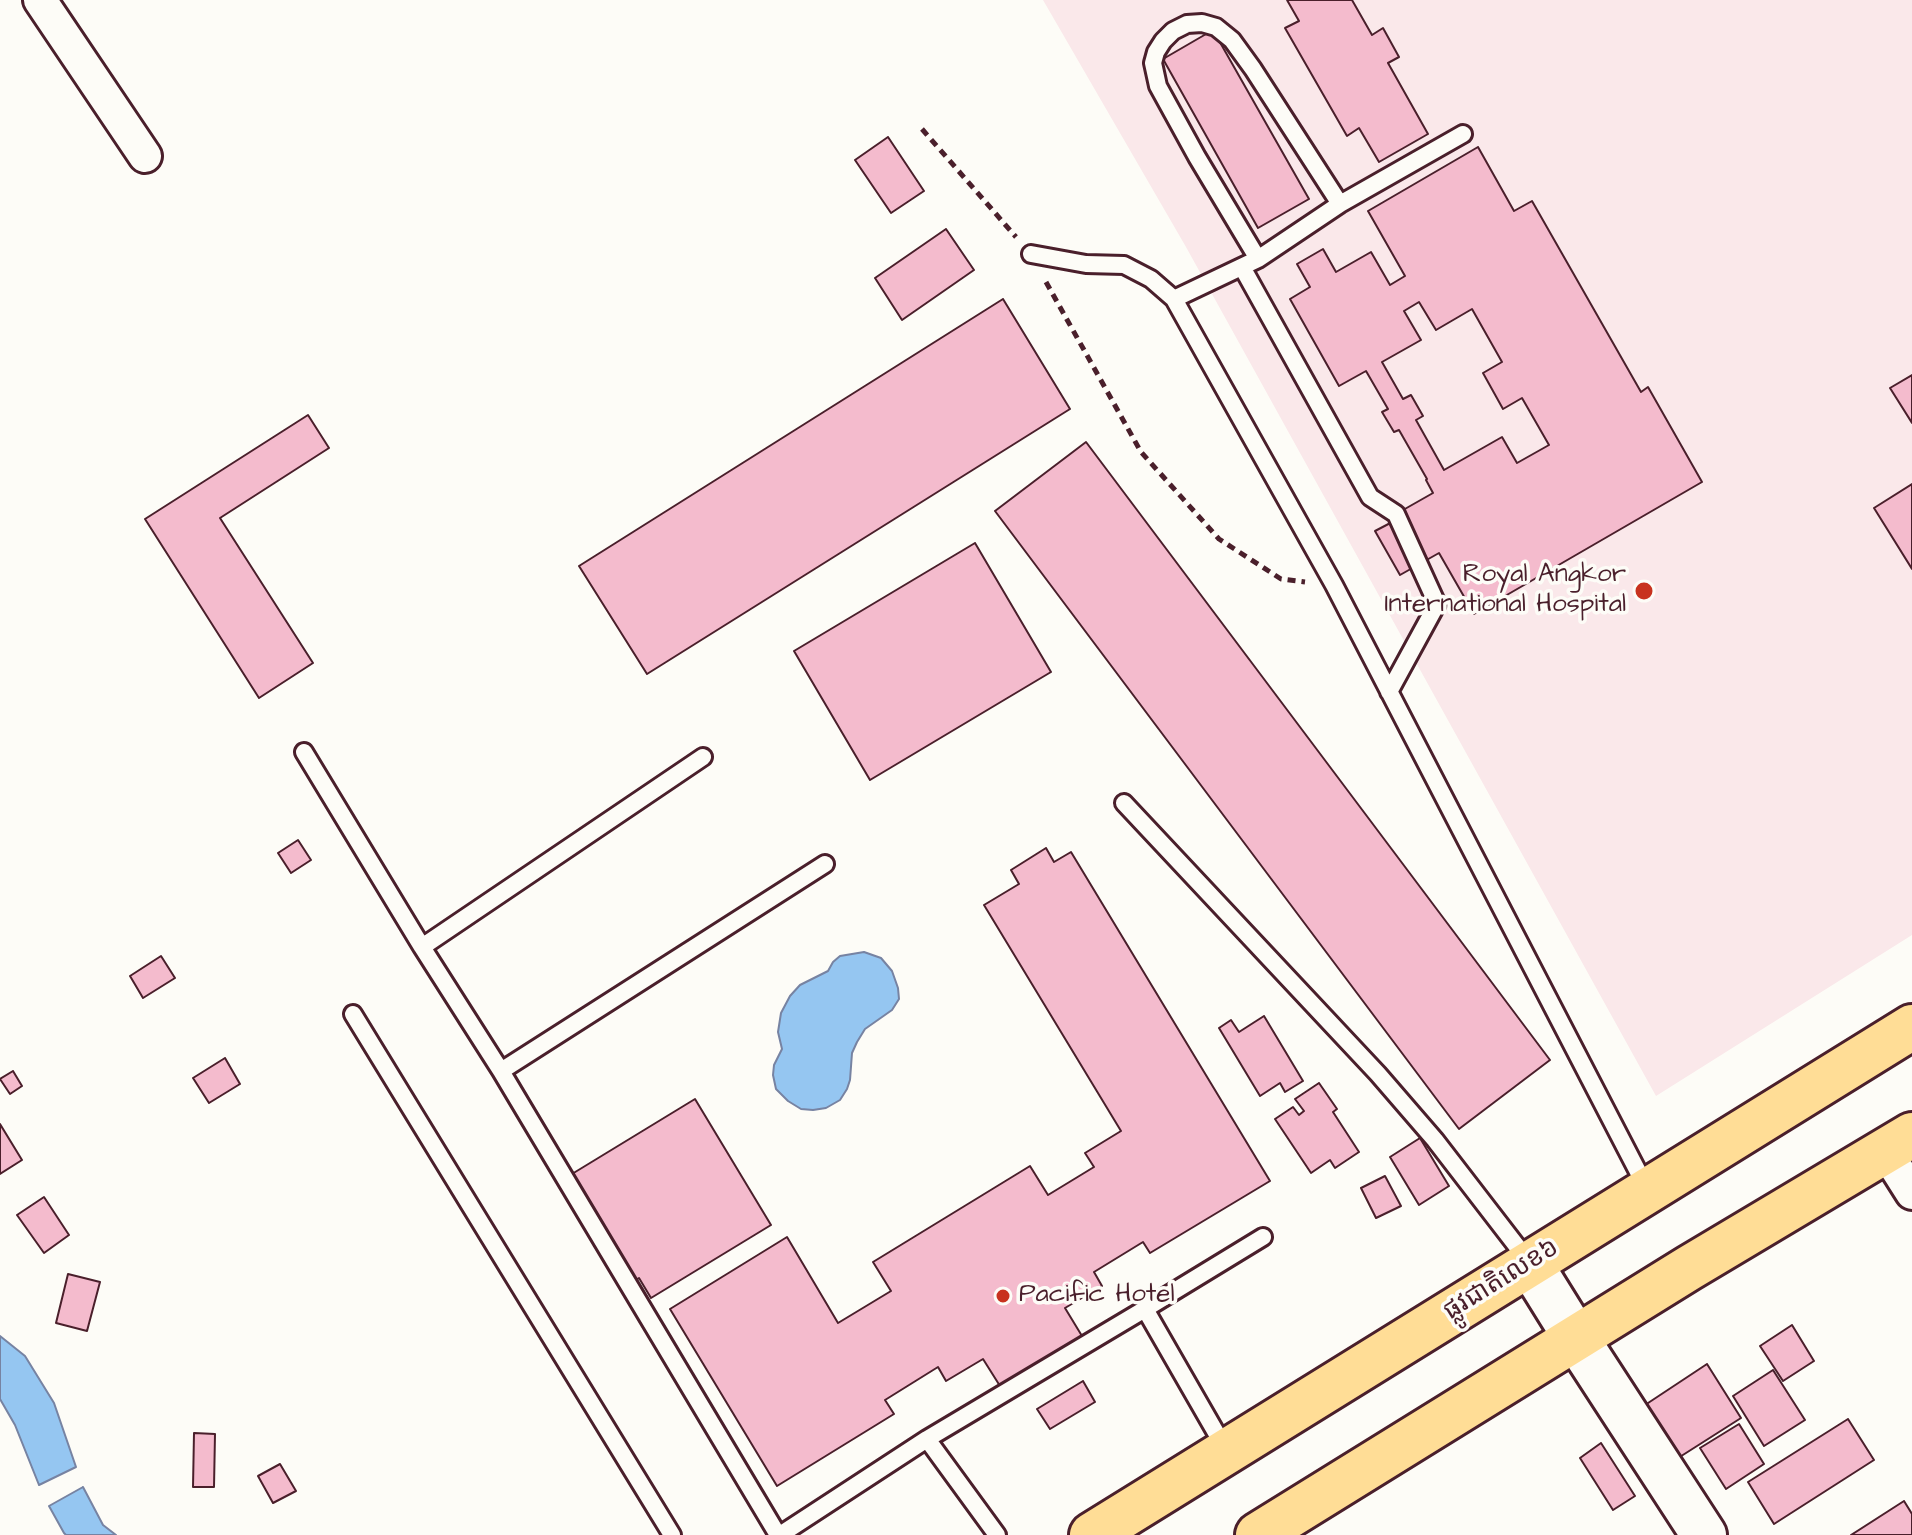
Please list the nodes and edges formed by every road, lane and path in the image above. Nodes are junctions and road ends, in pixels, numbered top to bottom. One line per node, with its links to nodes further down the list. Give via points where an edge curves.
1 (40, 0): 4 (street)
2 (922, 129): 6 (path)
3 (1463, 134): 5 (lane)
4 (145, 156)
5 (1340, 204): 7 (lane); 7 (lane, via 1232,40 1202,23 1173,31 1153,63 1158,86)
6 (1031, 254): 8 (lane, via 1124,265); 9 (path, via 1141,452 1219,539 1281,579)
7 (1250, 263): 8 (lane); 10 (lane, via 1370,497 1396,514 1437,604)
8 (1174, 299): 9 (lane)
9 (1334, 585): 10 (lane)
10 (1389, 692): 20 (lane)
11 (304, 752): 15 (lane)
12 (703, 757): 15 (lane)
13 (1124, 803): 23 (lane, via 1378,1074)
14 (825, 864): 18 (lane)
15 (422, 947): 18 (lane)
16 (353, 1014): 28 (lane)
17 (1912, 1027): 20 (highway, ផ្លូវជាតិលេខ៦)
18 (501, 1071): 29 (lane)
19 (1899, 1144): 21 (street); 25 (highway)
20 (1648, 1191): 23 (highway, ផ្លូវជាតិលេខ៦)
21 (1912, 1193)
22 (1263, 1237): 24 (lane)
23 (1530, 1264): 25 (street); 27 (highway, ផ្លូវជាតិលេខ៦)
24 (1145, 1309): 26 (lane); 27 (lane)
25 (1576, 1338): 32 (highway); 33 (street)
26 (927, 1439): 29 (lane); 30 (lane)
27 (1226, 1452): 31 (highway, ផ្លូវជាតិលេខ៦)
28 (672, 1535)
29 (779, 1535)
30 (997, 1535)
31 (1092, 1535)
32 (1258, 1535)
33 (1704, 1535)

